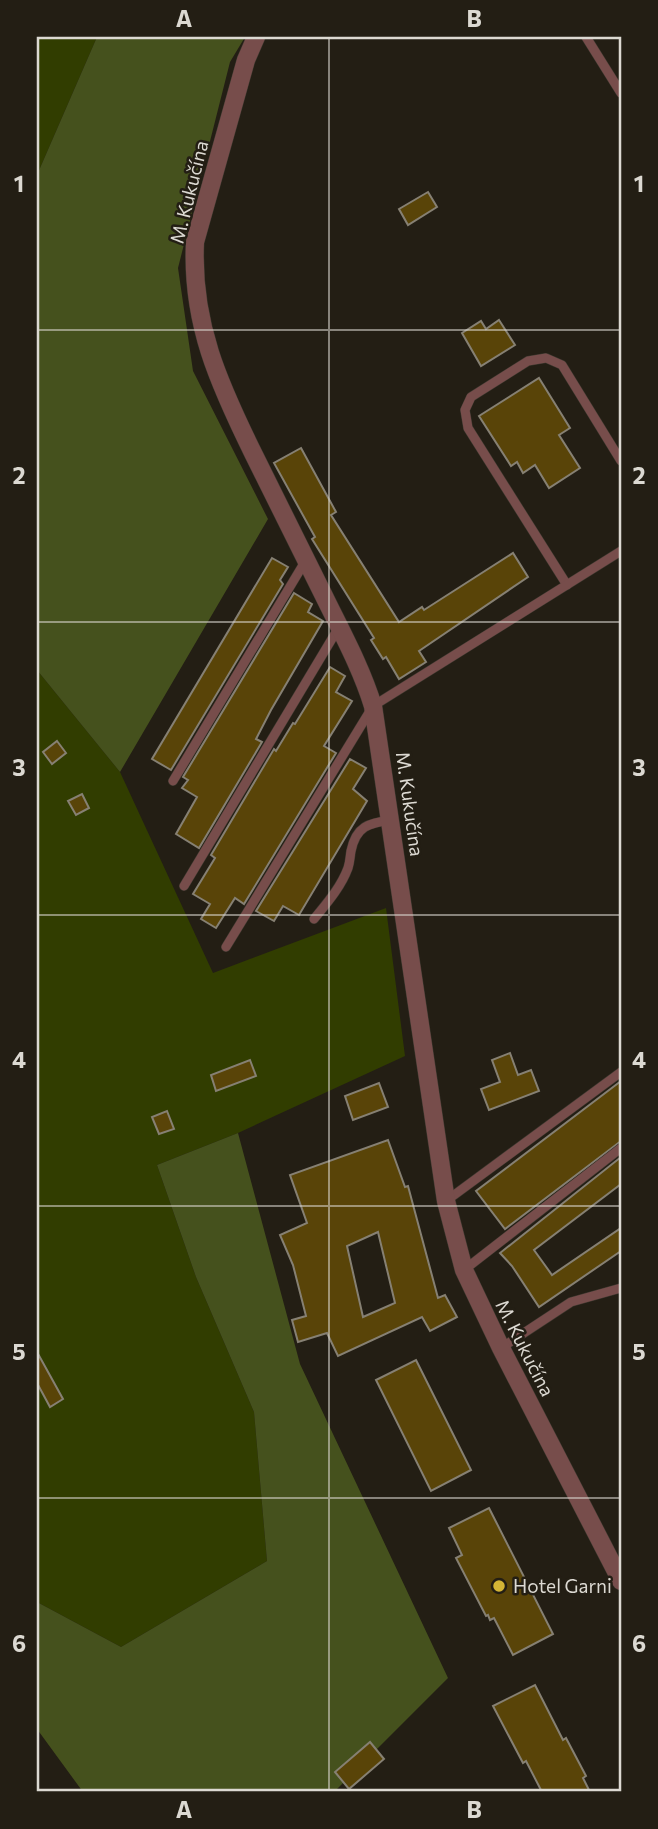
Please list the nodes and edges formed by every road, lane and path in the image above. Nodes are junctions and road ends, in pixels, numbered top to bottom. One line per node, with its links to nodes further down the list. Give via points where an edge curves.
1 (256, 37): 6 (street, M. Kukučína, via 195,242 197,296 215,370)
2 (586, 37): 3 (lane)
3 (621, 93)
4 (621, 461): 7 (lane, via 562,365 546,358 528,360 471,397 465,410 468,428)
5 (621, 551): 7 (lane)
6 (306, 560): 8 (street, M. Kukučína); 10 (lane)
7 (567, 585): 9 (lane)
8 (339, 627): 9 (street, M. Kukučína); 12 (lane)
9 (373, 706): 11 (street, M. Kukučína); 14 (lane)
10 (173, 780)
11 (391, 820): 13 (lane, via 370,822 360,832 334,895); 17 (street, M. Kukučína)
12 (184, 886)
13 (314, 919)
14 (226, 947)
15 (621, 1072): 17 (lane)
16 (621, 1148): 18 (lane)
17 (446, 1201): 18 (street, M. Kukučína)
18 (464, 1270): 20 (street, M. Kukučína)
19 (621, 1288): 20 (lane, via 571,1302)
20 (501, 1348): 21 (street, M. Kukučína)
21 (621, 1581)

